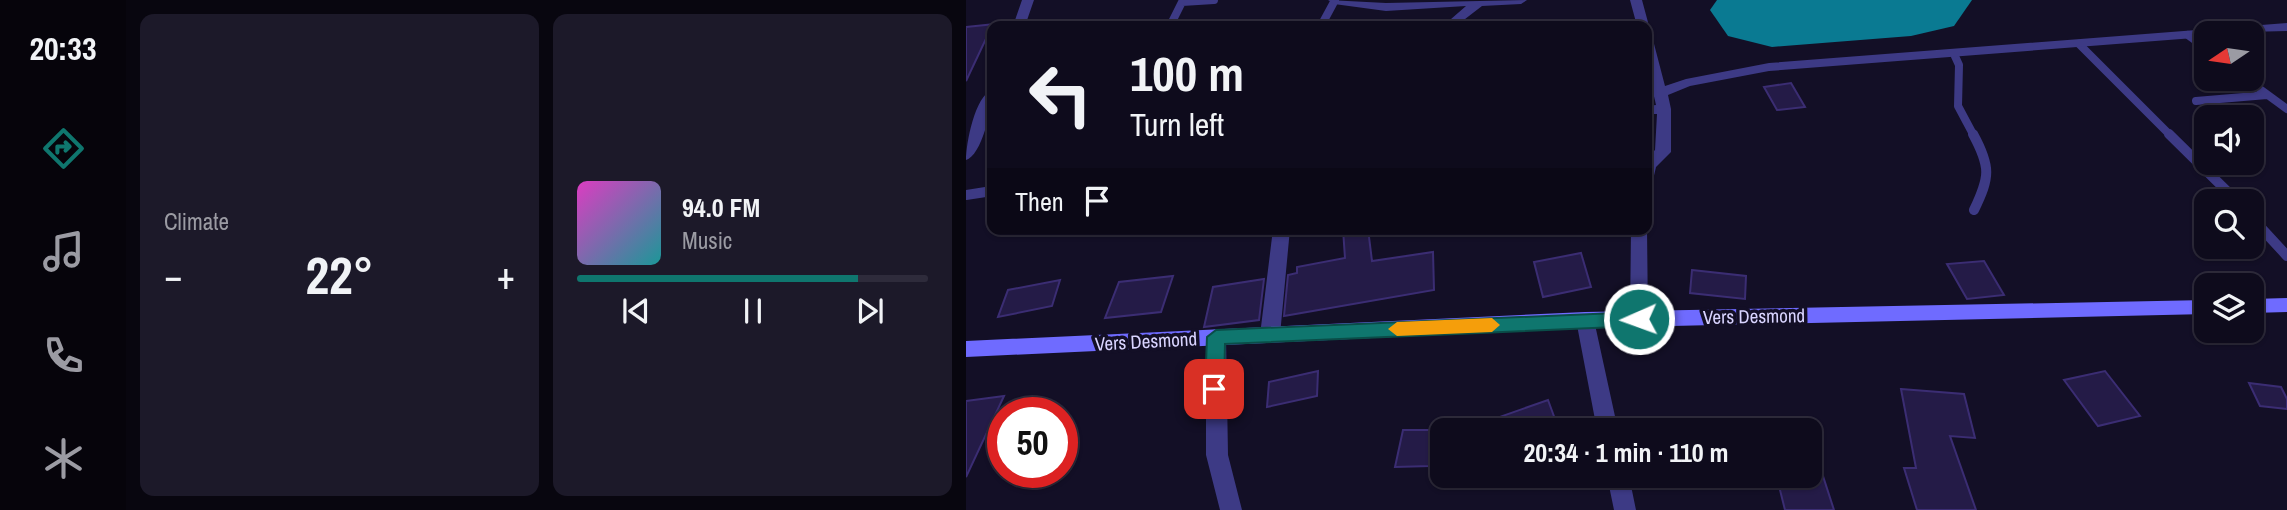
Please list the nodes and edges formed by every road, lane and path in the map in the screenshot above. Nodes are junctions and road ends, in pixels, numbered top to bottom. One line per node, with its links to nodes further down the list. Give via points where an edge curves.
1 (1028, 0): 7 (street)
2 (1214, 0): 8 (lane, via 1182,2)
3 (1335, 0): 6 (street, via 1386,7); 9 (lane)
4 (1521, 0): 6 (street)
5 (1636, 0): 11 (street)
6 (1476, 4): 10 (street)
7 (1021, 21)
8 (1172, 21)
9 (1324, 21)
10 (1454, 21)
11 (1642, 21)
12 (2287, 27): 13 (street)
13 (2188, 35): 14 (lane); 15 (street)
14 (2194, 39)
15 (2078, 44): 16 (street); 30 (lane)
16 (1954, 54): 19 (street, via 1769,67 1686,83); 33 (lane, via 1959,65 1958,106 1986,158 1987,183)
17 (1652, 60): 19 (street)
18 (2262, 91): 20 (lane)
19 (1660, 93): 23 (street)
20 (2267, 95): 21 (lane); 24 (lane)
21 (2196, 101)
22 (987, 104): 27 (street)
23 (1664, 109): 25 (street); 29 (street, via 1663,152)
24 (2287, 109)
25 (1652, 110)
26 (987, 126): 27 (street)
27 (976, 127): 28 (street)
28 (966, 155)
29 (1652, 164)
30 (2224, 189)
31 (987, 192): 32 (lane)
32 (966, 195)
33 (1973, 210)
34 (2264, 231): 37 (lane)
35 (1281, 235): 43 (street)
36 (1639, 235): 41 (street)
37 (2287, 257)
38 (2287, 305): 39 (main road)
39 (2264, 306)
40 (2194, 307): 41 (main road, Vers Desmond)
41 (1639, 319): 42 (main road, Vers Desmond)
42 (1585, 320): 43 (main road, Vers Desmond); 46 (street)
43 (1270, 335): 44 (main road, Vers Desmond)
44 (1216, 337): 45 (main road, Vers Desmond); 48 (street, via 1217,455)
45 (966, 349)
46 (1605, 418)
47 (1620, 488): 49 (street)
48 (1231, 510)
49 (1625, 510)

